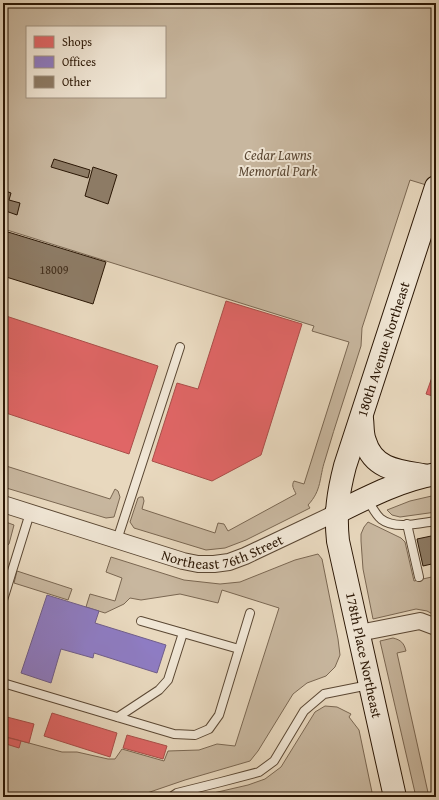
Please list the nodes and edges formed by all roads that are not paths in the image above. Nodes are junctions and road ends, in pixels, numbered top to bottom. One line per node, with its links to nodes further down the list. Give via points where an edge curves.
1 (436, 187): 2 (street, 180th Avenue Northeast)
2 (431, 219): 4 (street, 180th Avenue Northeast)
3 (180, 347): 12 (lane)
4 (362, 414): 5 (street, via 364,440 377,461 393,470); 9 (street, 180th Avenue Northeast, via 343,472)
5 (431, 474): 6 (street, Northeast 76th Street)
6 (367, 498): 9 (street, Northeast 76th Street); 11 (lane, via 381,519 398,525)
7 (3, 504): 8 (street, Northeast 76th Street)
8 (30, 513): 12 (street, Northeast 76th Street); 14 (lane)
9 (336, 513): 12 (street, Northeast 76th Street, via 245,556 214,564 183,561); 19 (street, 178th Place Northeast, via 338,541)
10 (436, 520): 11 (lane)
11 (407, 524): 13 (lane)
12 (117, 540)
13 (419, 577)
14 (3, 600)
15 (250, 613): 20 (lane)
16 (141, 621): 18 (lane)
17 (436, 626): 19 (street, via 420,621)
18 (183, 633): 20 (lane); 23 (lane, via 168,680 159,690)
19 (359, 633): 22 (street, 178th Place Northeast)
20 (239, 649): 23 (lane, via 219,715 210,729 195,735 174,734)
21 (3, 683): 23 (lane)
22 (370, 685): 24 (lane, via 324,694 304,711 274,761 259,772 177,793); 25 (street, 178th Place Northeast)
23 (118, 717)
24 (171, 797)
25 (395, 797)

